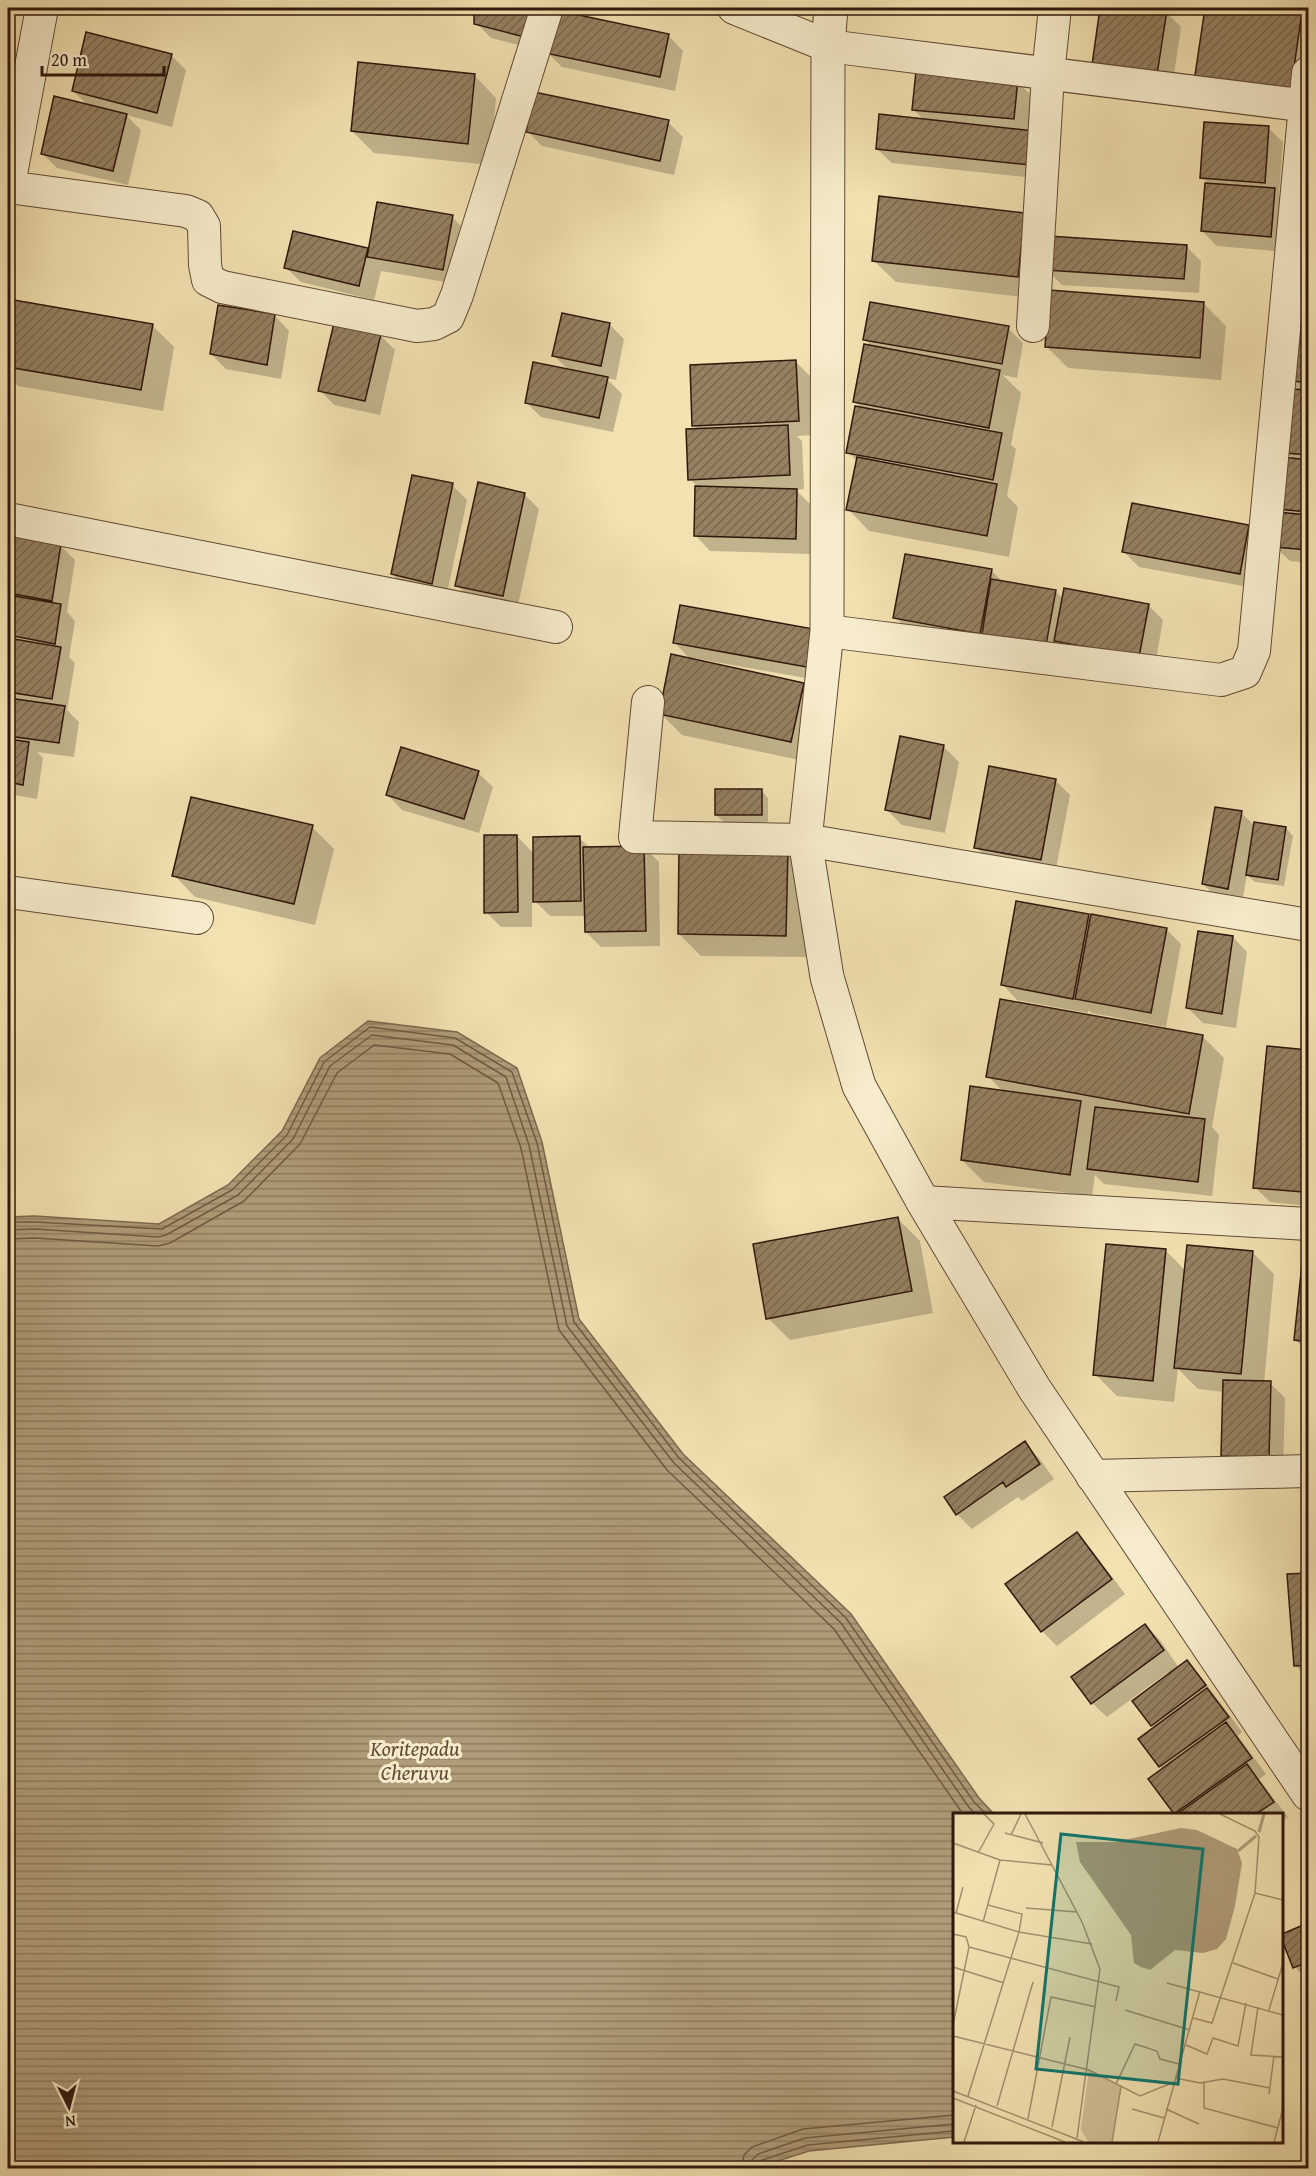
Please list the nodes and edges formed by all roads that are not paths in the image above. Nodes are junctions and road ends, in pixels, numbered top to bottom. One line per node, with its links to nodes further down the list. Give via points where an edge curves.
1 (547, 8): 11 (street, via 457,295 448,317 434,324 417,326 222,287 208,279 204,226 198,216 186,211)
2 (734, 8): 6 (street)
3 (831, 8): 6 (street)
4 (1055, 8): 9 (street)
5 (44, 9): 7 (street)
6 (828, 46): 9 (street); 15 (street)
7 (20, 48): 11 (street)
8 (1308, 73): 10 (street)
9 (1048, 74): 10 (street); 12 (street)
10 (1307, 105): 15 (street, via 1254,651 1245,672 1221,680)
11 (8, 188)
12 (1033, 326)
13 (8, 519): 14 (street)
14 (556, 627)
15 (827, 631): 17 (street)
16 (648, 702): 17 (street, via 635,837)
17 (805, 840): 20 (street); 21 (street, via 826,977 860,1086)
18 (8, 892): 19 (street)
19 (197, 918)
20 (1308, 926)
21 (923, 1202): 22 (street); 24 (street, via 1034,1388)
22 (1308, 1224)
23 (1308, 1471): 24 (street)
24 (1092, 1476): 25 (street)
25 (1308, 1794)

